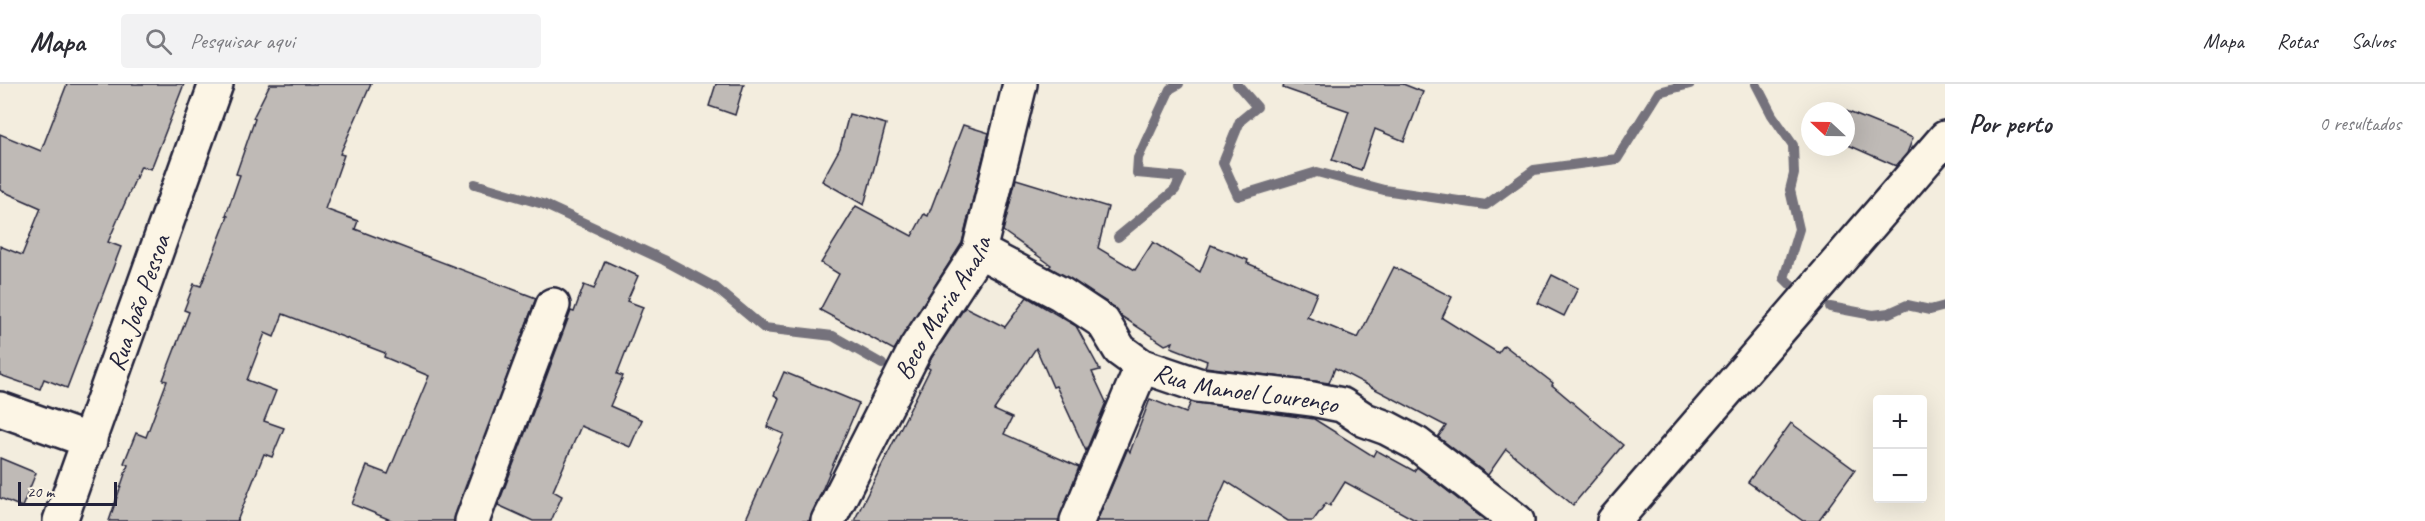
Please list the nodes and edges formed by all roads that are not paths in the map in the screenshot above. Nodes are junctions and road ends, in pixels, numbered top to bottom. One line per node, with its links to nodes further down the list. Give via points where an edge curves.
1 (216, 84): 8 (street, Rua João Pessoa)
2 (1020, 84): 4 (street, Beco Maria Analia)
3 (1945, 138): 14 (street)
4 (979, 251): 6 (street, Rua Manoel Lourenço, via 1061,294 1103,322 1120,350); 11 (street, Beco Maria Analia, via 916,348)
5 (553, 305): 10 (street)
6 (1142, 366): 12 (street); 13 (street, Rua Manoel Lourenço, via 1198,385 1342,405 1417,444)
7 (0, 409): 8 (street)
8 (90, 441): 9 (street, Rua João Pessoa)
9 (60, 521)
10 (472, 521)
11 (828, 521)
12 (1077, 521)
13 (1517, 521)
14 (1614, 521)

